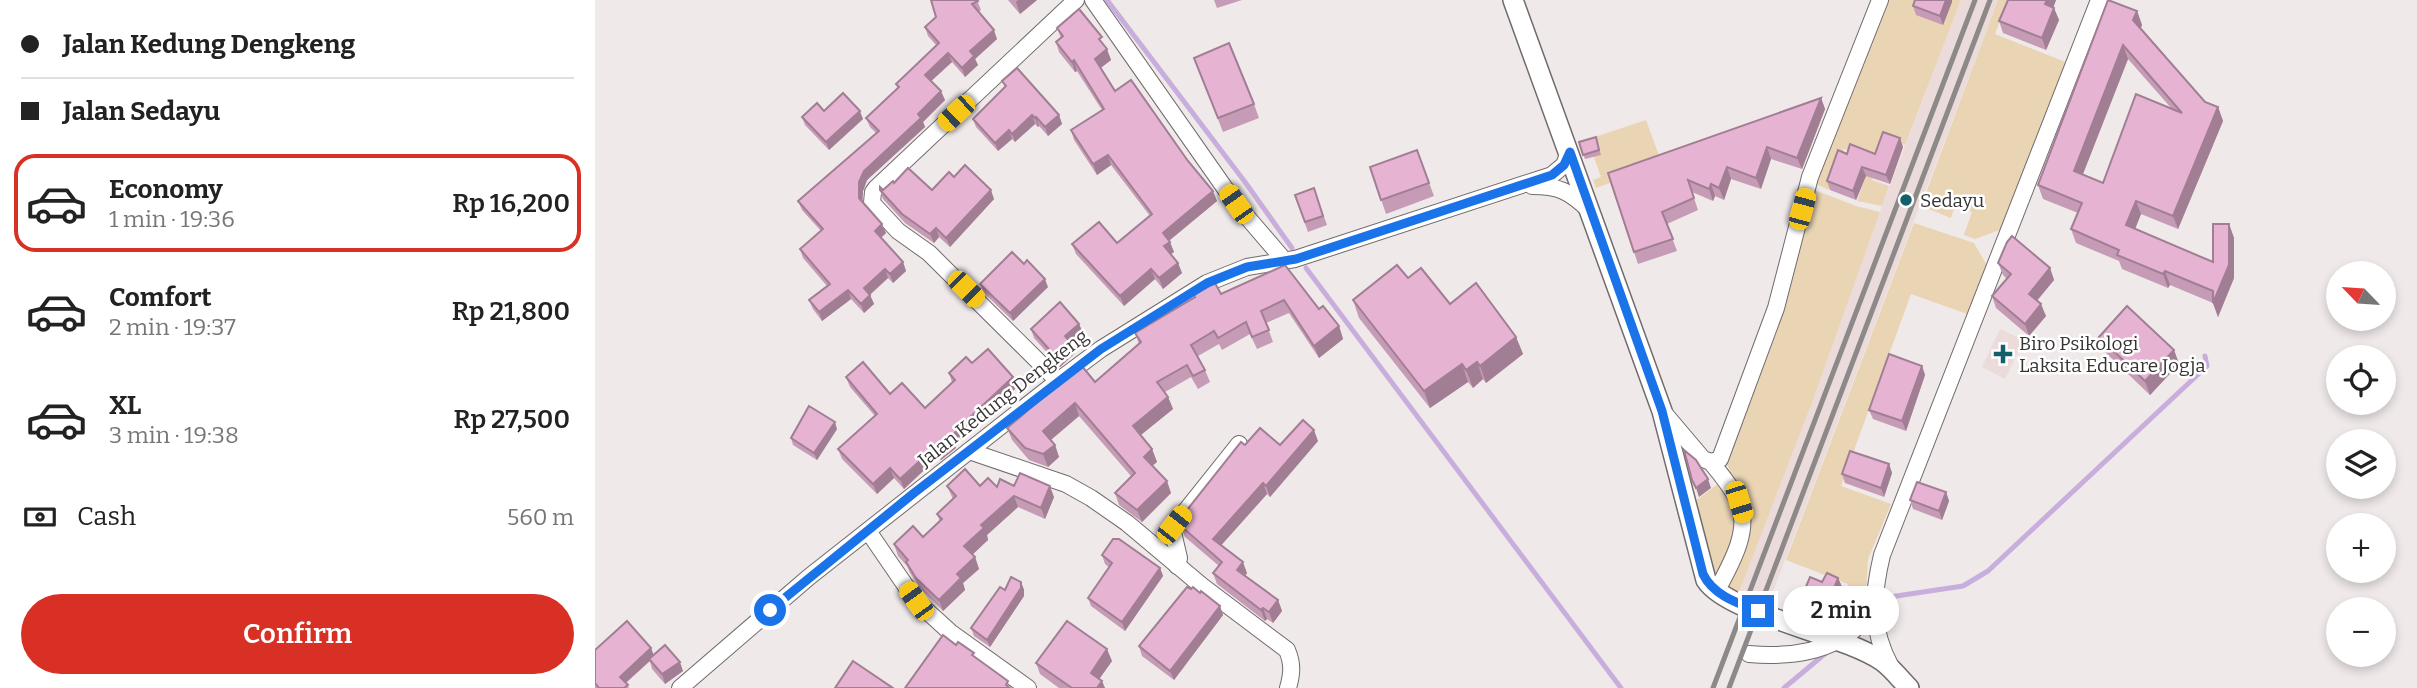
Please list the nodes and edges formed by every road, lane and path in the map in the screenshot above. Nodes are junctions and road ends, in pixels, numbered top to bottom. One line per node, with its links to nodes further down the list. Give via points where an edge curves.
1 (1076, 0): 10 (street, via 876,188 871,198 898,231 929,253)
2 (1093, 0): 9 (street, via 1236,204)
3 (1513, 0): 6 (street)
4 (1880, 0): 14 (street, via 1810,177 1776,308 1729,437 1720,459)
5 (2099, 0): 18 (street, via 1893,525 1880,565)
6 (1570, 152): 7 (street, Jalan Kedung Dengkeng, via 1559,170); 8 (street)
7 (1519, 186): 8 (street, via 1562,190); 9 (street, Jalan Kedung Dengkeng)
8 (1590, 212): 11 (street)
9 (1284, 260): 10 (street, Jalan Kedung Dengkeng, via 1247,267 1207,283)
10 (1058, 381): 13 (street, Jalan Kedung Dengkeng)
11 (1662, 411): 14 (street, via 1696,452); 17 (street, via 1701,567)
12 (1239, 443): 16 (street, via 1172,528)
13 (969, 451): 15 (street, Jalan Kedung Dengkeng); 16 (street, via 1074,489 1127,523)
14 (1711, 462): 17 (street, via 1743,515 1734,556)
15 (868, 531): 22 (street, Jalan Kedung Dengkeng); 23 (street, via 916,601 950,632)
16 (1177, 566): 24 (street, via 1287,650 1292,662)
17 (1716, 592): 19 (street)
18 (1874, 606): 19 (street, via 1859,627); 21 (street, via 1877,636)
19 (1839, 641): 20 (street, via 1804,652); 21 (street)
20 (1749, 654)
21 (1892, 670): 25 (street)
22 (680, 688)
23 (1028, 688)
24 (1288, 688)
25 (1909, 688)

